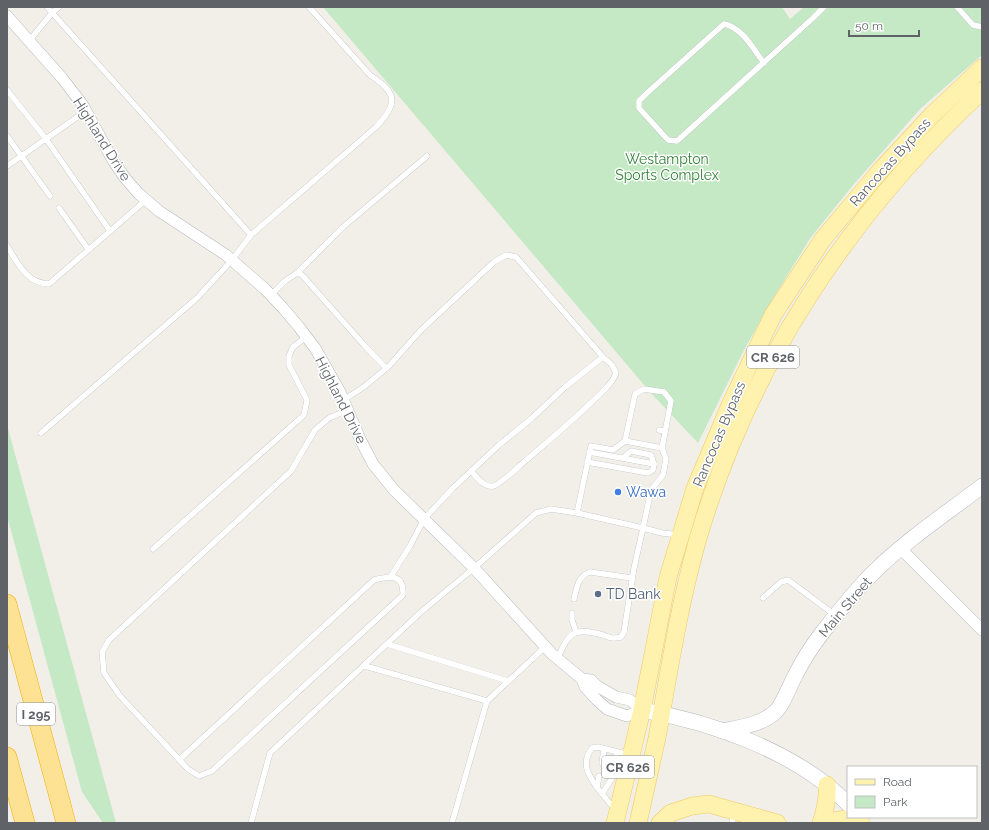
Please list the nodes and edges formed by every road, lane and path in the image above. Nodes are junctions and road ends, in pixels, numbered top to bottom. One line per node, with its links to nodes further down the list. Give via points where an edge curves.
1 (47, 7): 6 (lane)
2 (59, 7): 6 (lane)
3 (310, 7): 24 (lane, via 370,75 383,83 390,92 392,102 389,112 376,127)
4 (824, 7): 10 (lane)
5 (958, 7): 8 (lane, via 973,24)
6 (52, 13): 9 (lane); 24 (lane)
7 (7, 16): 9 (street, Highland Drive)
8 (982, 27)
9 (29, 41): 14 (street, Highland Drive, via 62,78)
10 (764, 63): 10 (lane, via 677,141 668,140 639,108 639,101 647,93 724,24 738,29)
11 (982, 68): 48 (main road, Rancocas Bypass / CR 626, via 933,114 880,171 823,239 778,309 730,405 695,488)
12 (7, 90): 16 (lane)
13 (982, 91): 69 (main road, Rancocas Bypass / CR 626, via 916,157 860,223 806,299 761,379 725,460 697,542)
14 (86, 111): 16 (lane); 21 (street, Highland Drive, via 114,162)
15 (7, 136): 17 (lane)
16 (46, 139): 17 (lane); 23 (lane)
17 (21, 156): 19 (lane); 20 (lane)
18 (426, 156): 28 (lane, via 343,228)
19 (7, 166)
20 (50, 196)
21 (146, 200): 23 (lane); 27 (street, Highland Drive)
22 (59, 208): 26 (lane)
23 (110, 231): 26 (lane)
24 (251, 235): 27 (lane)
25 (7, 246): 26 (lane, via 27,276 42,284 49,284)
26 (88, 249)
27 (232, 260): 29 (street, Highland Drive); 38 (lane, via 197,298)
28 (297, 273): 29 (lane); 32 (lane, via 312,285)
29 (271, 295): 30 (street, Highland Drive)
30 (306, 336): 33 (street, Highland Drive); 50 (lane, via 293,347 289,356 289,365 307,400 304,415)
31 (603, 357): 32 (lane, via 516,257 506,255 494,262 421,330); 43 (lane, via 565,387); 43 (lane, via 616,372 614,379 513,471 489,487)
32 (386, 368): 33 (lane)
33 (346, 405): 46 (street, Highland Drive, via 373,464 394,490); 74 (lane, via 315,430 291,471 109,640 102,652 104,672 120,696)
34 (632, 407): 35 (lane); 36 (lane); 40 (lane, via 635,394 644,389 664,392 671,401 662,431)
35 (639, 408)
36 (629, 424): 37 (lane); 39 (lane)
37 (635, 426)
38 (41, 433)
39 (625, 441): 40 (lane); 41 (lane, via 613,450 591,446)
40 (662, 448): 47 (lane, via 666,459 663,475 651,490)
41 (589, 452): 42 (lane); 42 (lane, via 623,458 631,451 651,455 653,470 648,473)
42 (587, 462): 45 (lane)
43 (471, 471): 46 (lane)
44 (982, 486): 49 (street, Main Street)
45 (577, 513): 47 (lane); 51 (lane, via 551,509 536,513)
46 (424, 519): 51 (street, Highland Drive); 52 (lane)
47 (643, 528): 48 (lane); 53 (lane)
48 (681, 535): 68 (main road, Rancocas Bypass / CR 626, via 668,577)
49 (900, 548): 58 (street, Main Street, via 855,592); 59 (street)
50 (153, 549)
51 (474, 568): 61 (lane); 62 (street, Highland Drive)
52 (391, 576): 74 (lane, via 374,580); 74 (lane, via 400,581 403,595 212,771 199,776)
53 (632, 578): 55 (lane, via 586,573 579,580); 60 (lane, via 624,632 621,637 613,639)
54 (763, 598): 58 (lane, via 781,582 788,580)
55 (574, 599)
56 (7, 604): 84 (highway, I 295)
57 (572, 613): 60 (lane)
58 (836, 615): 70 (street, Main Street, via 808,653 775,713 758,722)
59 (982, 630)
60 (576, 632): 63 (lane, via 564,644)
61 (387, 644): 64 (lane); 66 (lane)
62 (545, 647): 63 (street, Highland Drive); 66 (lane)
63 (557, 659): 65 (street, Highland Drive)
64 (365, 666): 67 (lane); 85 (lane, via 270,754)
65 (582, 679): 68 (street, Highland Drive, via 591,680 616,697 630,700); 68 (street, Highland Drive, via 585,687 607,709 627,716)
66 (508, 681): 67 (lane)
67 (487, 701): 86 (lane)
68 (642, 710): 69 (street); 72 (main road, CR 626)
69 (661, 714): 70 (street); 87 (main road, CR 626)
70 (723, 731): 77 (street, via 775,752)
71 (604, 749): 72 (lane); 75 (lane); 78 (lane, via 592,748 586,766)
72 (624, 754): 79 (lane); 81 (main road, CR 626)
73 (7, 757): 83 (highway)
74 (180, 760)
75 (602, 763)
76 (599, 776): 78 (lane)
77 (826, 785): 80 (street); 90 (main road, via 828,797)
78 (597, 787): 79 (lane)
79 (602, 794): 81 (lane)
80 (847, 803)
81 (617, 816)
82 (733, 817): 88 (main road, via 709,804 671,813); 89 (main road)
83 (25, 823)
84 (66, 823)
85 (251, 823)
86 (452, 823)
87 (638, 823)
88 (660, 823)
89 (777, 823)
90 (822, 823): 91 (main road, via 844,819)
91 (861, 823)

